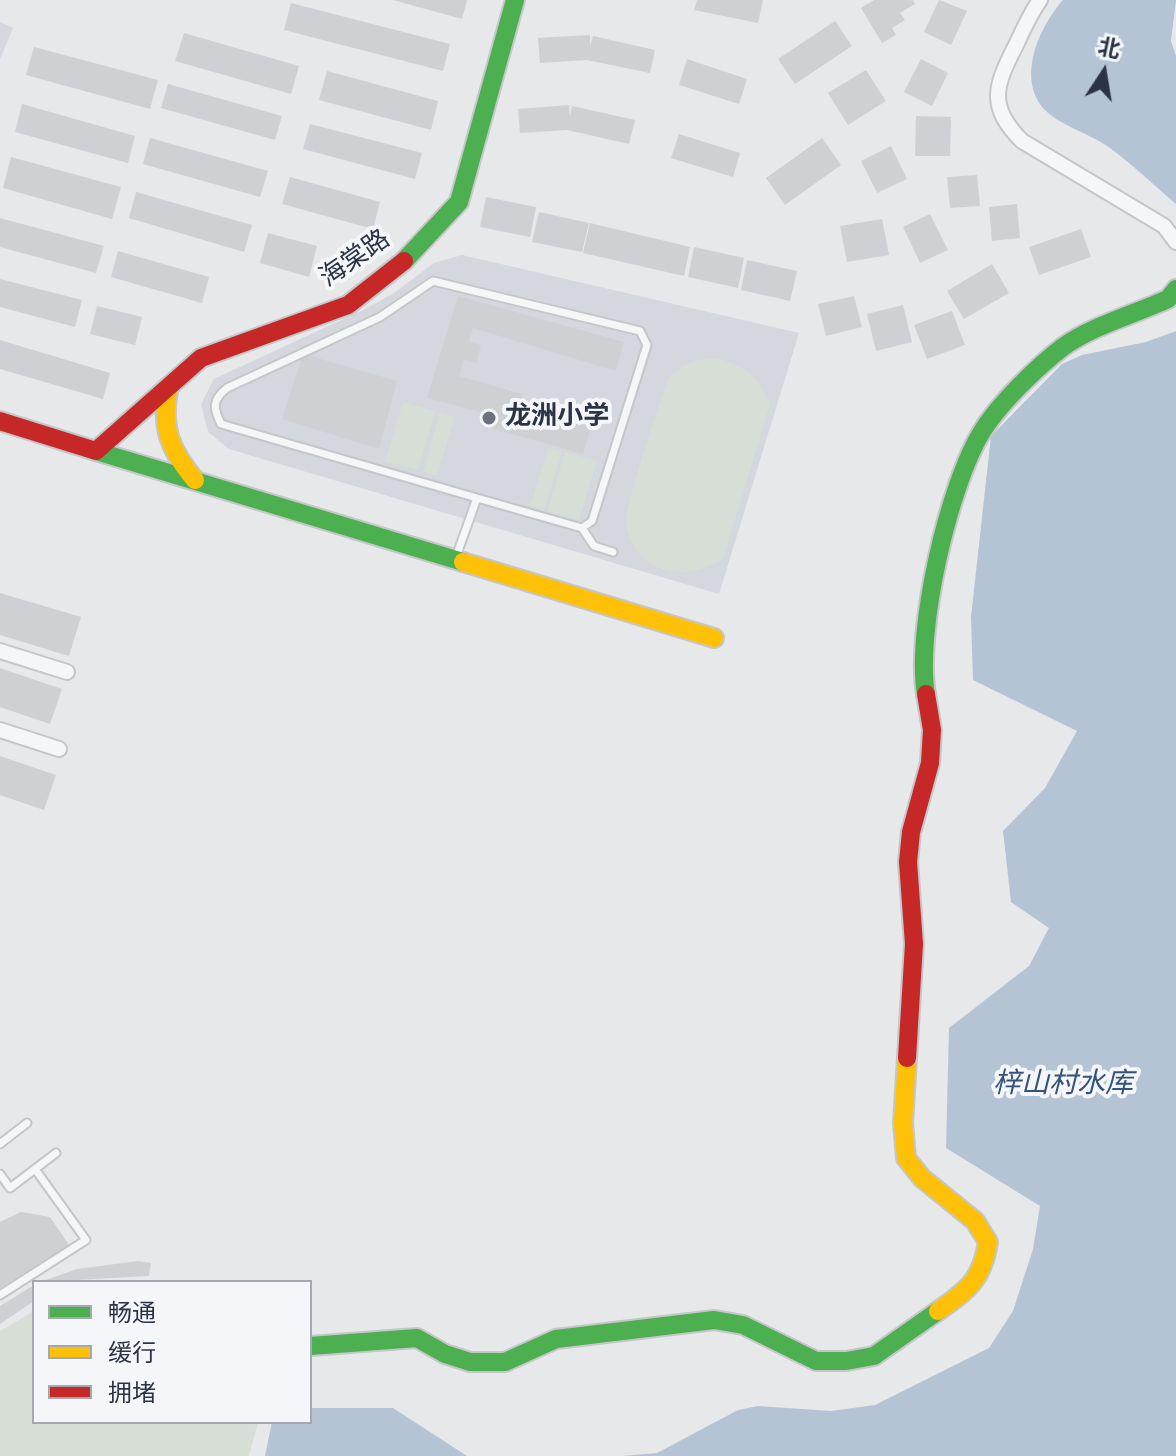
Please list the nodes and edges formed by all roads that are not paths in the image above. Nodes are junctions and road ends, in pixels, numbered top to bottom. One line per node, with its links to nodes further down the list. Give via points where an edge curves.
1 (515, 0): 5 (street, 海棠路, via 459,202 411,255 348,305 201,358)
2 (1040, 0): 3 (street, via 1000,77 997,101 1005,123 1022,141 1164,226)
3 (1176, 242)
4 (1176, 289): 24 (street, via 1168,299 1067,344 984,428 962,470 930,590 924,684 932,730 908,862 914,944 903,1123 906,1158 975,1221 988,1242 984,1267 967,1291 874,1356 846,1361 816,1361 743,1325 714,1320 556,1339 505,1362 470,1362 417,1338)
5 (168, 390): 7 (street, 海棠路); 8 (street, via 162,420 170,450)
6 (0, 421): 7 (street)
7 (96, 451): 8 (street)
8 (195, 480): 12 (street)
9 (477, 498): 10 (lane); 10 (lane, via 221,424 213,409 217,396 380,317 433,281 640,331 647,345 592,521); 12 (lane)
10 (582, 528): 11 (lane, via 594,546)
11 (613, 552)
12 (456, 557): 13 (street)
13 (714, 638)
14 (0, 651): 15 (street)
15 (67, 672)
16 (0, 730): 17 (street)
17 (59, 749)
18 (27, 1123): 19 (lane)
19 (0, 1144)
20 (56, 1153): 21 (lane)
21 (35, 1169): 22 (lane, via 10,1188); 23 (lane, via 86,1240)
22 (0, 1174)
23 (0, 1295)
24 (312, 1346)

